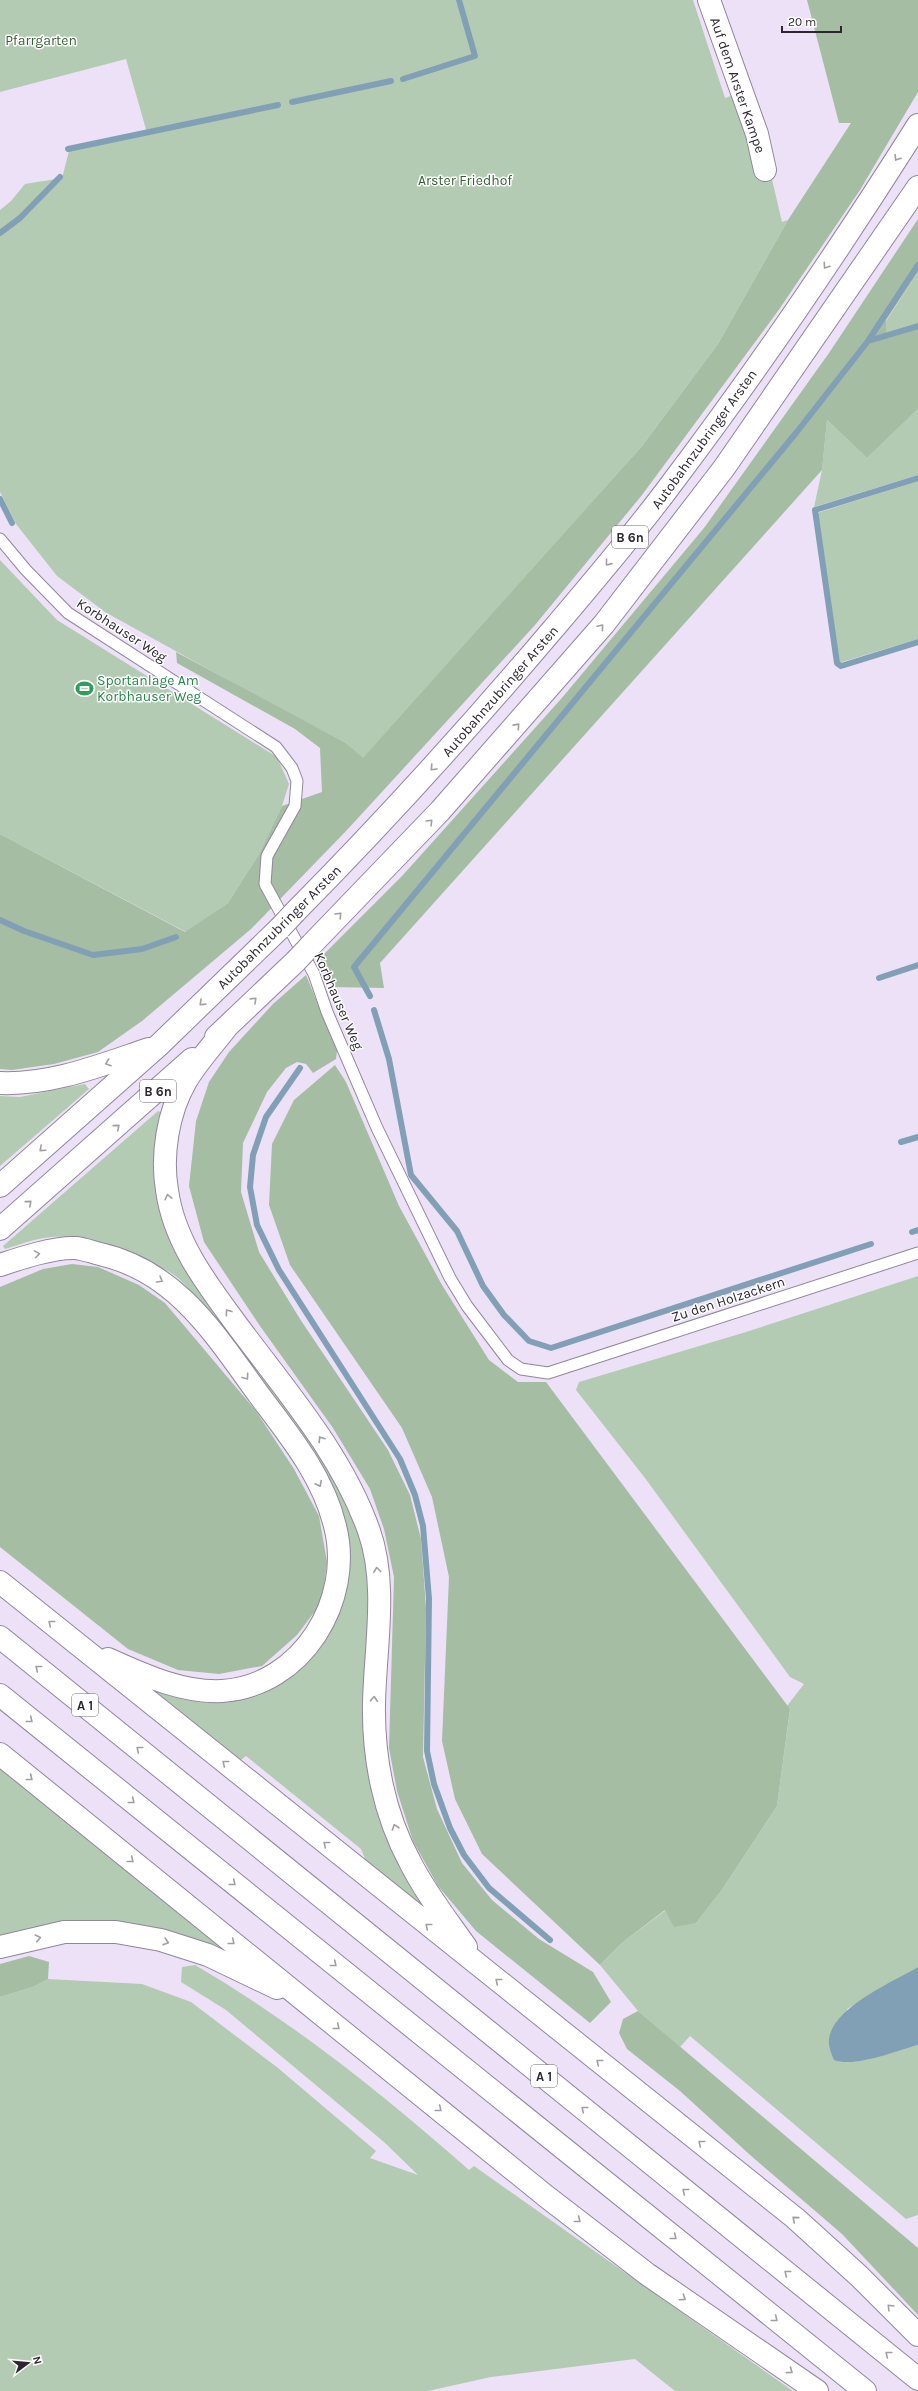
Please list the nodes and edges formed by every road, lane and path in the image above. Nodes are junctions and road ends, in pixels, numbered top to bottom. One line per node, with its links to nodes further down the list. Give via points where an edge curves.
1 (710, 0): 3 (main road, Auf dem Arster Kampe, via 757,134)
2 (918, 125): 7 (main road, Autobahnzubringer Arsten / B 6n, one-way to 7, bridge, via 769,349 667,491 584,593 474,723 373,833 280,928)
3 (765, 170)
4 (918, 187): 6 (main road, B 6n, one-way to 4, bridge, via 296,961 440,811 604,624 724,468)
5 (0, 539): 13 (lane, Korbhauser Weg, via 68,613 276,748 292,768 297,781 295,806 267,856 265,884 314,974 327,1012 377,1128 450,1278 467,1306 508,1360 521,1369)
6 (226, 1028): 10 (main road, B 6n, one-way to 6); 20 (main road, one-way to 6, via 410,1863 400,1842 379,1776 374,1705 378,1571 370,1532 339,1467 316,1431 215,1294 190,1256 174,1221 167,1190 164,1157 168,1131 186,1081)
7 (158, 1046): 8 (main road, one-way to 8, via 76,1074 20,1084); 9 (main road, Autobahnzubringer Arsten / B 6n, one-way to 9)
8 (0, 1083)
9 (0, 1186)
10 (0, 1229)
11 (918, 1253): 13 (lane, Zu den Holzackern)
12 (0, 1265): 16 (main road, one-way to 16, via 30,1255 76,1248 123,1259 166,1283 200,1315 298,1447 326,1497 336,1526 340,1559 336,1587 328,1613 316,1638 299,1656 264,1679 246,1687 222,1691 195,1689 144,1675)
13 (548, 1373)
14 (0, 1582): 16 (main road, one-way to 14)
15 (0, 1637): 23 (main road, A 1, one-way to 15)
16 (82, 1647): 20 (main road, one-way to 16)
17 (0, 1695): 25 (main road, one-way to 25)
18 (0, 1754): 21 (main road, one-way to 21)
19 (0, 1947): 21 (main road, one-way to 21, via 64,1932 116,1932 161,1940 208,1955)
20 (480, 1967): 22 (main road, one-way to 20, via 859,2276 795,2218)
21 (307, 2003): 24 (main road, one-way to 24, via 647,2274)
22 (918, 2335)
23 (918, 2379)
24 (817, 2391)
25 (865, 2391)

